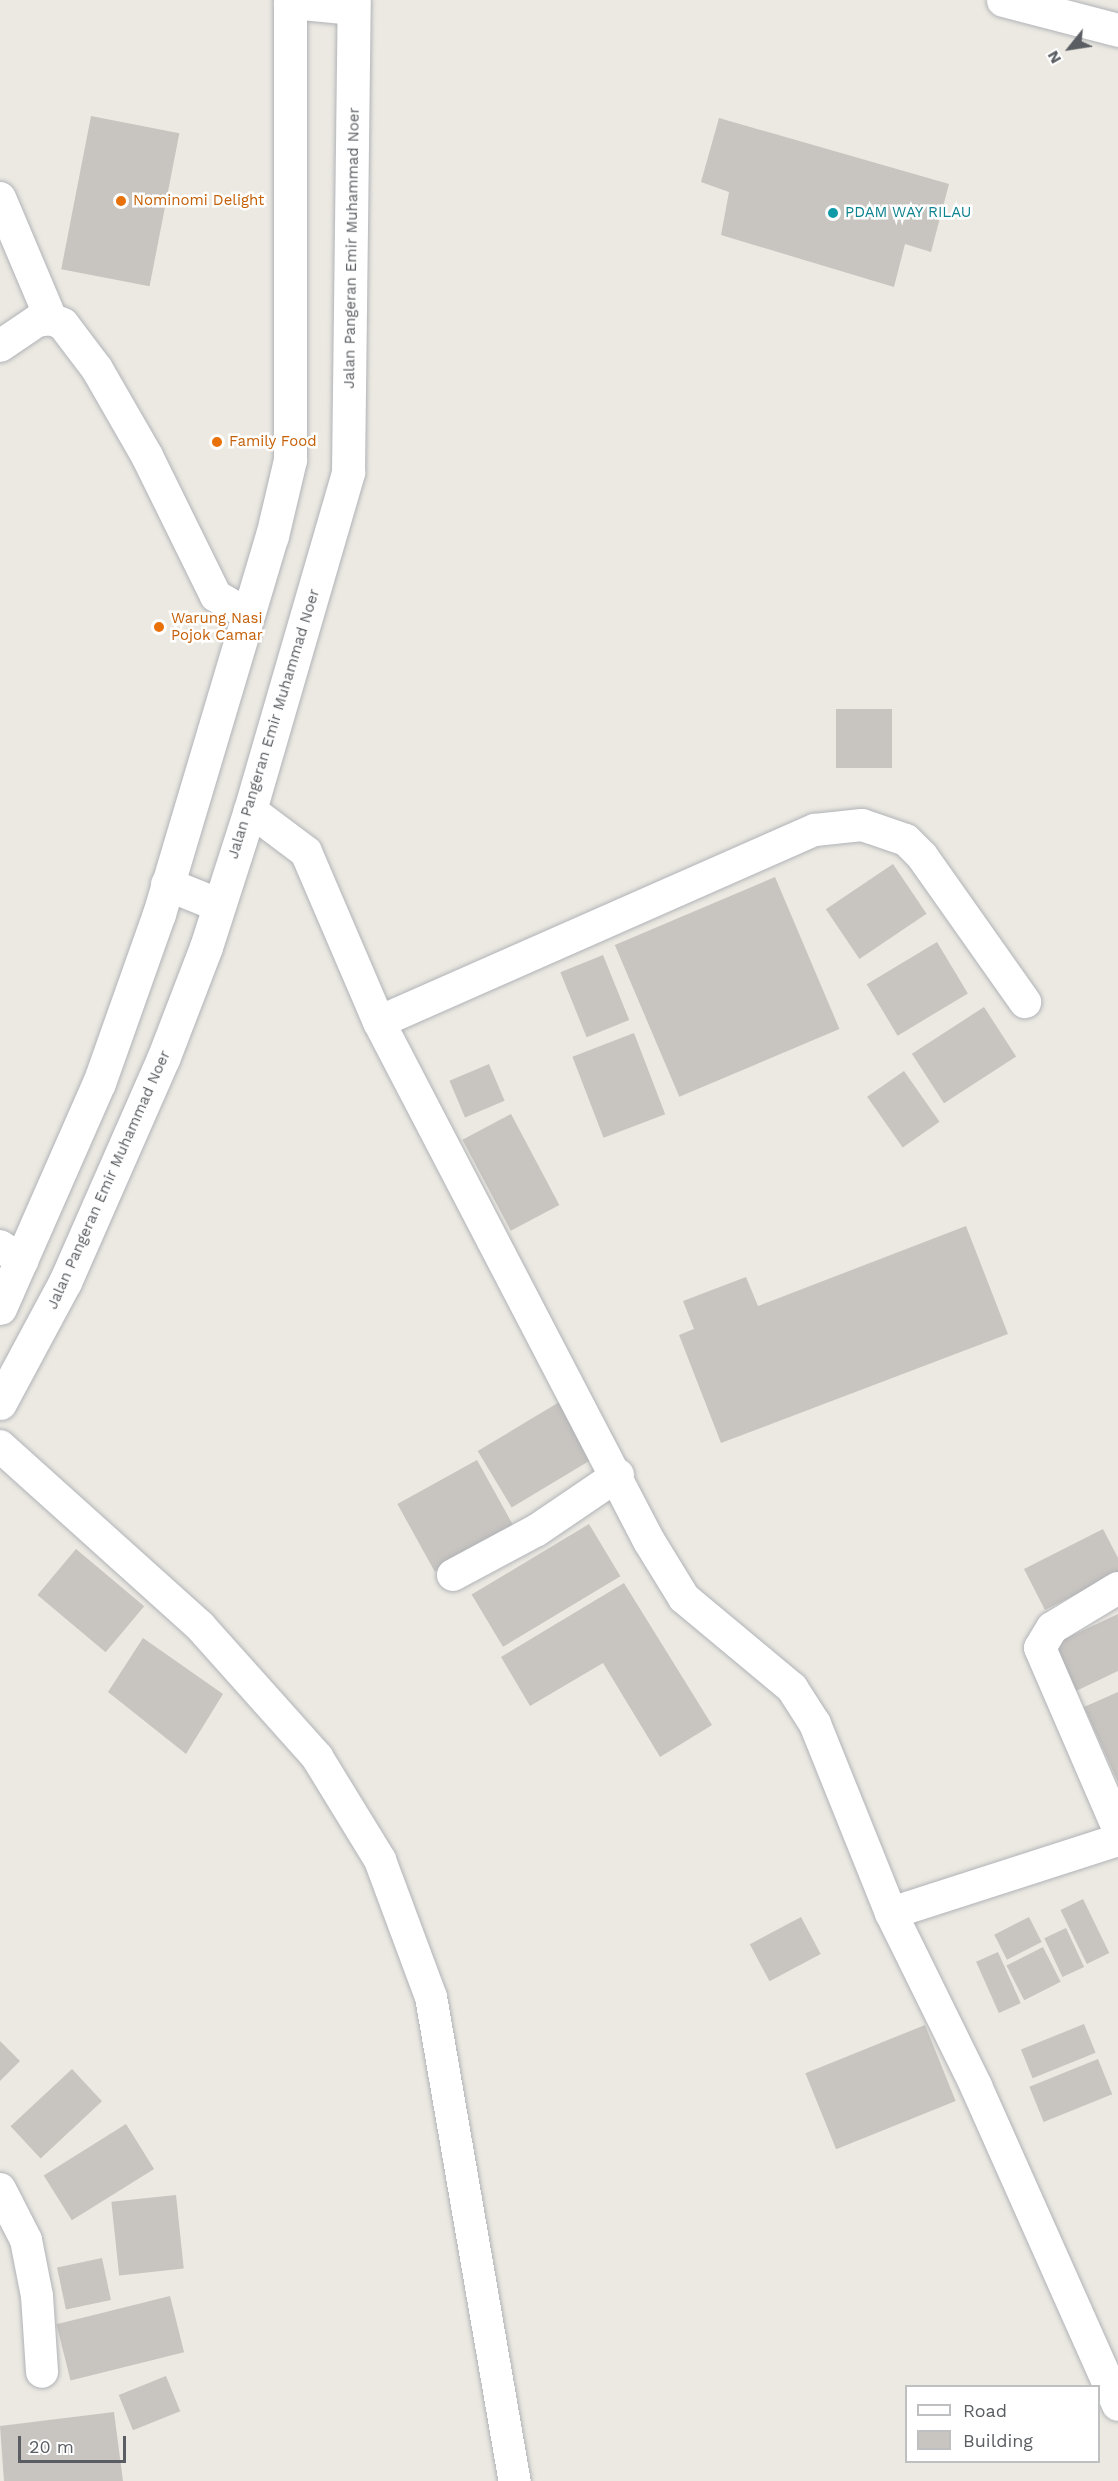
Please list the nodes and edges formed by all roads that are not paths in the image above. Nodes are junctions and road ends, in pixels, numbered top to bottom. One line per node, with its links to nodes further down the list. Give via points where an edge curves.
1 (1003, 0): 4 (main road)
2 (290, 1): 3 (main road); 8 (main road, via 290,460)
3 (354, 4): 9 (main road, Jalan Pangeran Emir Muhammad Noer, via 348,472)
4 (1118, 30)
5 (0, 198): 6 (street)
6 (51, 319): 7 (street, via 37,321); 8 (street, via 63,324 97,369 147,456 216,596)
7 (0, 346)
8 (249, 615): 10 (main road)
9 (250, 810): 11 (main road, Jalan Pangeran Emir Muhammad Noer); 13 (street, via 306,852)
10 (167, 884): 11 (main road); 14 (main road, via 99,1083)
11 (219, 905): 16 (main road, Jalan Pangeran Emir Muhammad Noer, via 163,1059)
12 (1025, 1002): 13 (street, via 922,856 906,840 862,825 815,830)
13 (379, 1022): 19 (street)
14 (11, 1253): 15 (main road)
15 (3, 1303): 16 (main road)
16 (49, 1318): 17 (main road, Jalan Pangeran Emir Muhammad Noer)
17 (0, 1403)
18 (0, 1446): 28 (street, via 200,1626 317,1758 380,1860 431,1997)
19 (618, 1475): 20 (street, via 537,1530); 24 (street, via 684,1598 792,1688 837,1770)
20 (453, 1575)
21 (1118, 1588): 22 (street, via 1053,1628 1040,1648)
22 (1118, 1828)
23 (1118, 1840): 24 (street)
24 (891, 1912): 27 (street, via 976,2086)
25 (0, 2189): 26 (street, via 26,2241 37,2296)
26 (42, 2372)
27 (1118, 2405)
28 (515, 2481)

